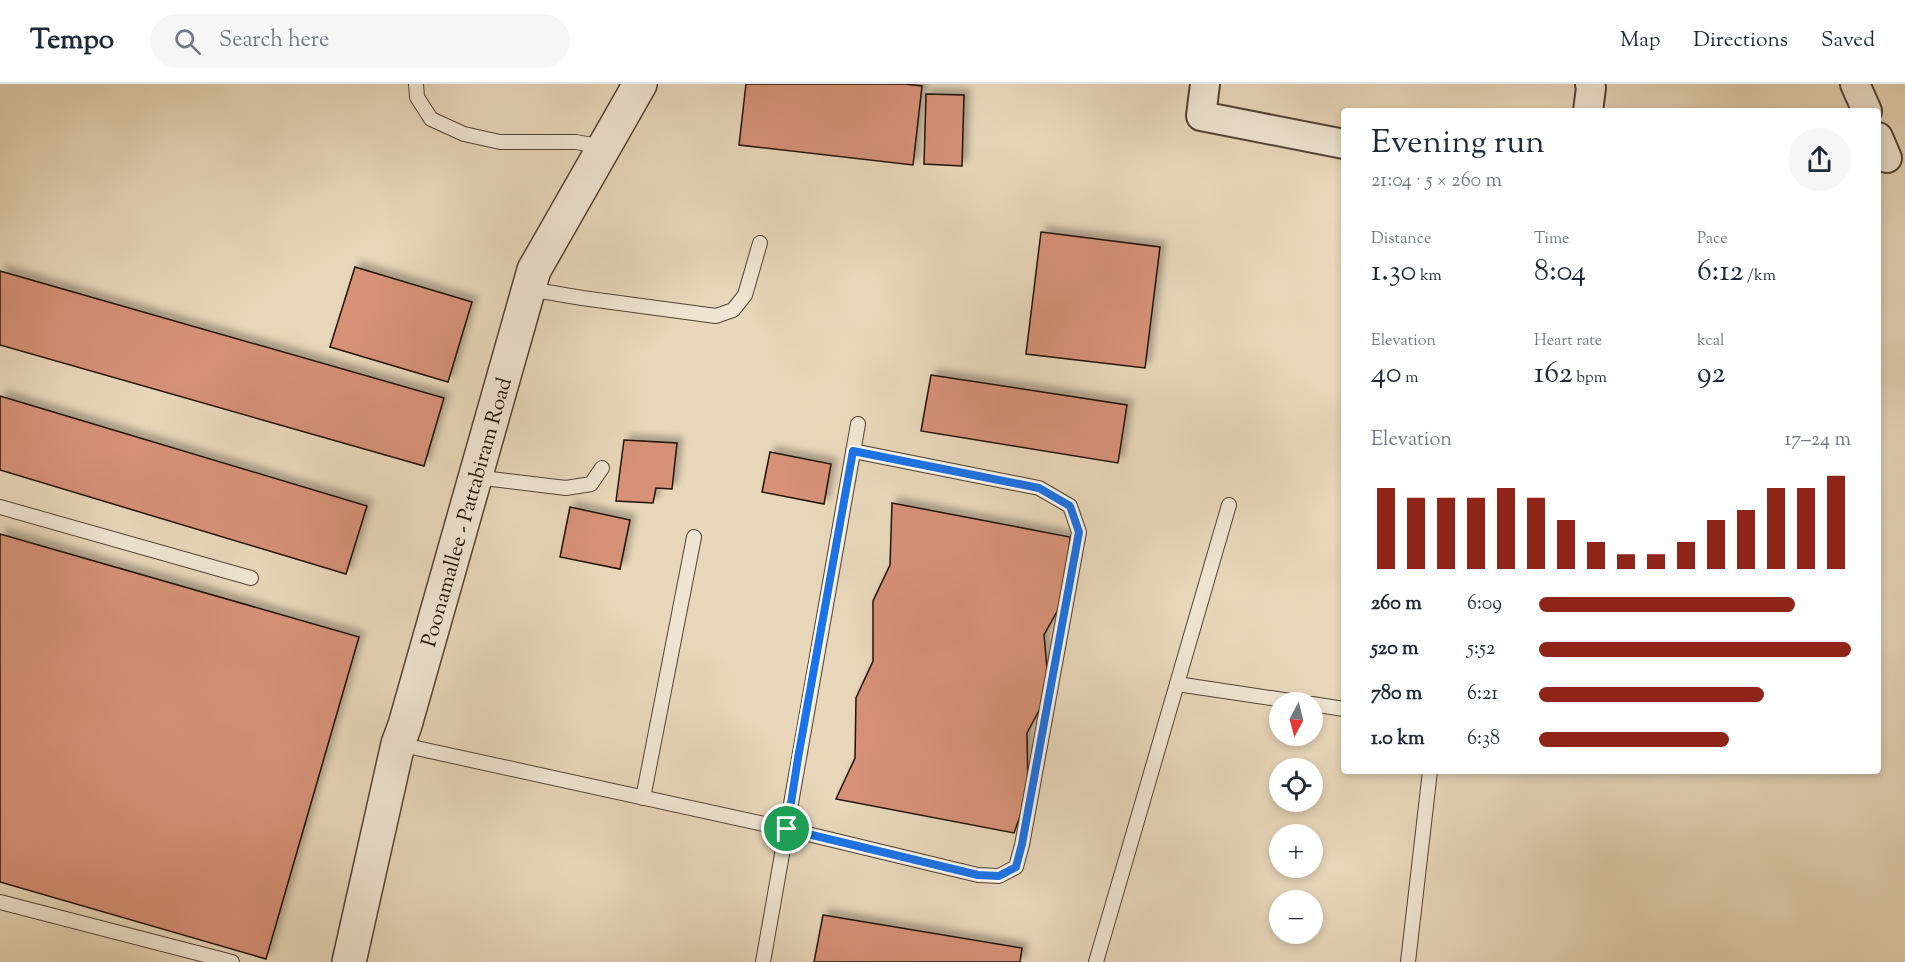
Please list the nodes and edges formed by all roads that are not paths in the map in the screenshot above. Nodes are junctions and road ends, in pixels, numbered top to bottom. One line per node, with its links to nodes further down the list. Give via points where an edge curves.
1 (416, 84): 9 (lane, via 417,97 431,119 464,134 500,142 576,142)
2 (640, 84): 9 (street, Poonamallee - Pattabiram Road)
3 (1205, 84): 8 (street, via 1200,116)
4 (1590, 84): 6 (street)
5 (1855, 84): 7 (street)
6 (1588, 108)
7 (1866, 108)
8 (1341, 143)
9 (605, 147): 11 (street, Poonamallee - Pattabiram Road, via 534,270)
10 (760, 243): 11 (lane, via 745,295 733,310 716,316)
11 (529, 289): 15 (street, Poonamallee - Pattabiram Road)
12 (858, 424): 13 (lane)
13 (853, 451): 27 (lane); 27 (lane, via 1039,488 1070,506 1079,532 1016,867 999,876 978,875)
14 (602, 468): 15 (lane, via 591,484 566,488)
15 (475, 477): 24 (street, Poonamallee - Pattabiram Road)
16 (1229, 505): 20 (lane)
17 (0, 507): 19 (lane)
18 (694, 537): 26 (lane)
19 (251, 578)
20 (1178, 684): 21 (lane); 32 (lane)
21 (1269, 698)
22 (1323, 706): 23 (lane)
23 (1341, 709)
24 (398, 744): 26 (lane); 30 (street, Poonamallee - Pattabiram Road)
25 (1430, 774): 33 (lane)
26 (643, 798): 27 (lane)
27 (787, 829): 31 (lane)
28 (0, 902): 29 (lane)
29 (232, 962)
30 (349, 962)
31 (763, 962)
32 (1096, 962)
33 (1408, 962)

